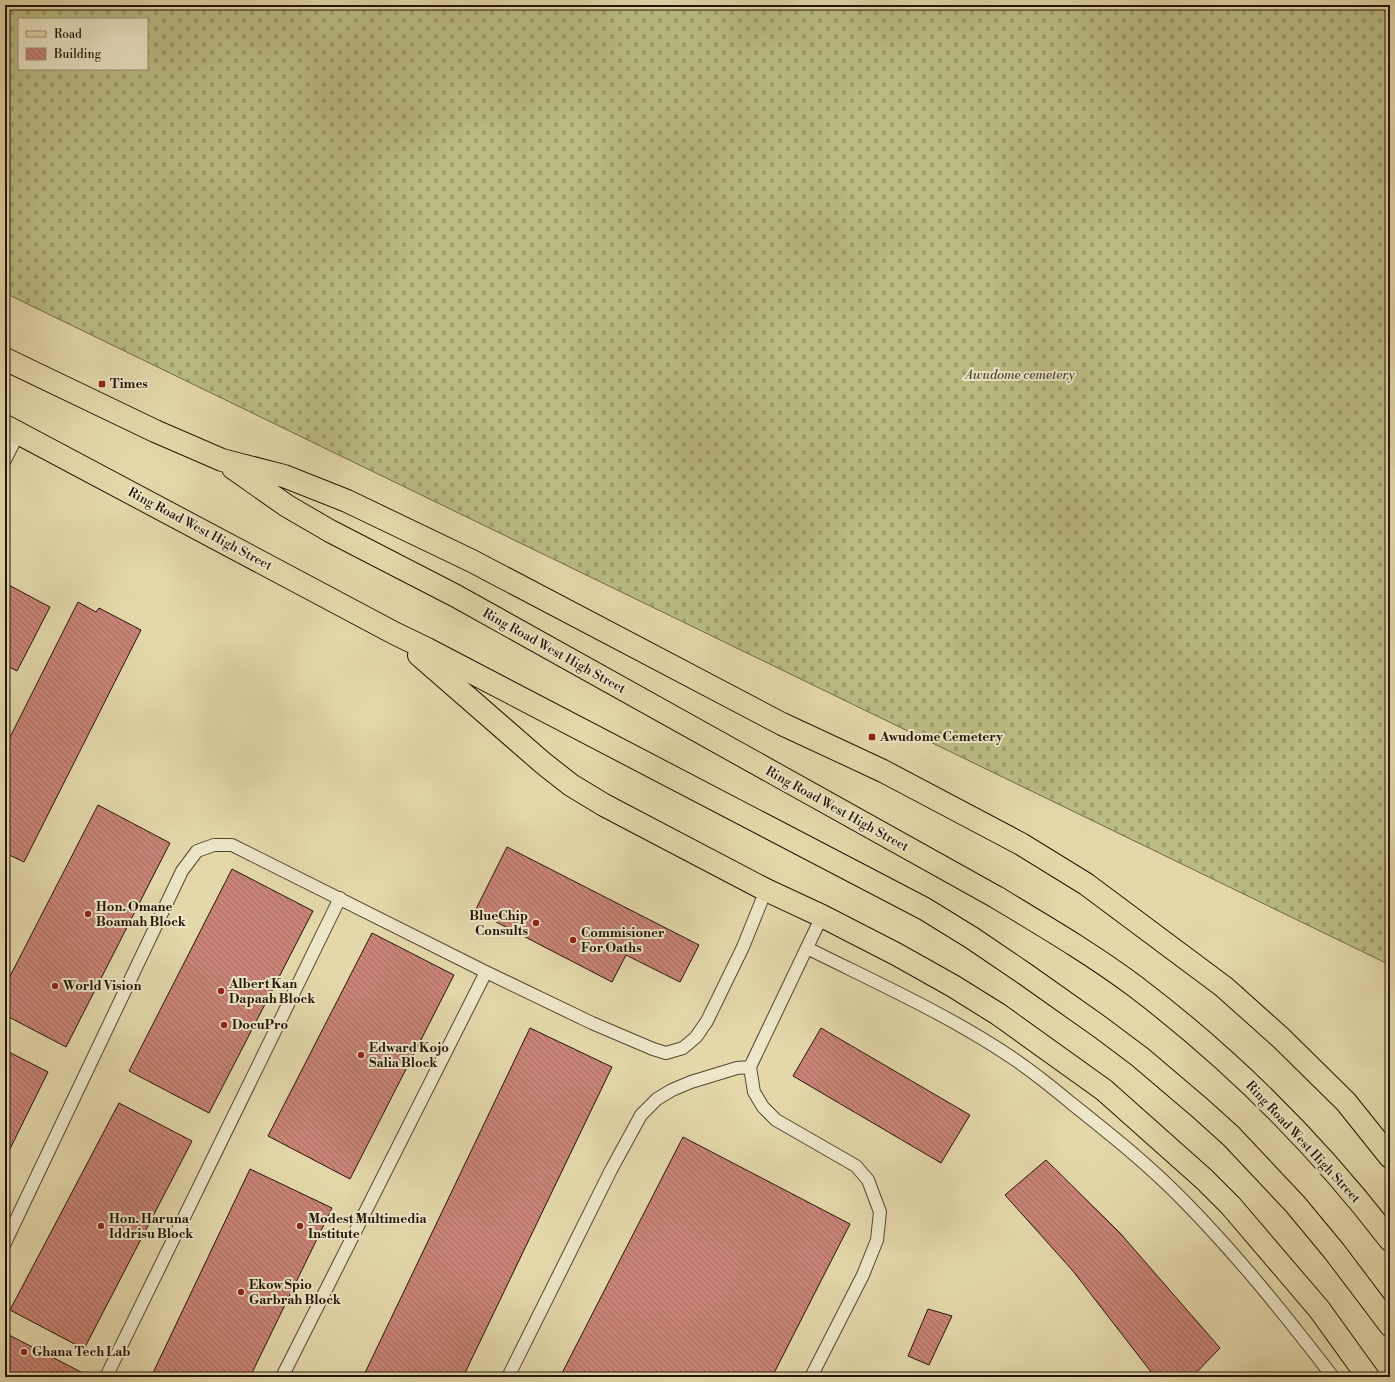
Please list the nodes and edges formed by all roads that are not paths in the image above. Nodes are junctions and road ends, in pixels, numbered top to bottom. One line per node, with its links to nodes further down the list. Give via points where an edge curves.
1 (5, 359): 4 (main road, Ring Road West High Street, via 155,432)
2 (12, 429): 3 (lane); 5 (main road, Ring Road West High Street)
3 (5, 460)
4 (222, 460): 12 (main road, Ring Road West High Street, via 284,476 347,501 472,561 782,724 883,771 1021,844 1086,884 1224,987 1346,1102); 13 (main road, Ring Road West High Street, via 287,506 324,527 463,600 1052,929 1136,987 1205,1042 1272,1104 1336,1174)
5 (394, 633): 6 (main road, Ring Road West High Street, via 570,785); 15 (main road, Ring Road West High Street, via 925,910 1025,974 1140,1057 1231,1136 1334,1250)
6 (766, 890): 8 (main road, Ring Road West High Street); 10 (lane, via 743,947 708,1021 696,1037 678,1050 666,1053 653,1049)
7 (340, 898): 10 (lane); 14 (lane, via 232,845 214,845 197,851 182,871); 16 (lane)
8 (822, 916): 9 (lane); 21 (main road, Ring Road West High Street, via 953,986 998,1014 1104,1090 1231,1206 1319,1309)
9 (807, 948): 11 (lane); 20 (lane, via 970,1032 1011,1057 1092,1119 1182,1199 1220,1239 1280,1308)
10 (486, 972): 17 (lane)
11 (750, 1067): 18 (lane, via 737,1068 672,1090 657,1099 640,1115); 19 (lane, via 754,1092 763,1107 776,1120 856,1166 868,1180 880,1212 877,1240 864,1275)
12 (1390, 1157)
13 (1390, 1240)
14 (5, 1243)
15 (1390, 1325)
16 (106, 1377)
17 (282, 1377)
18 (508, 1377)
19 (811, 1377)
20 (1333, 1377)
21 (1368, 1377)

